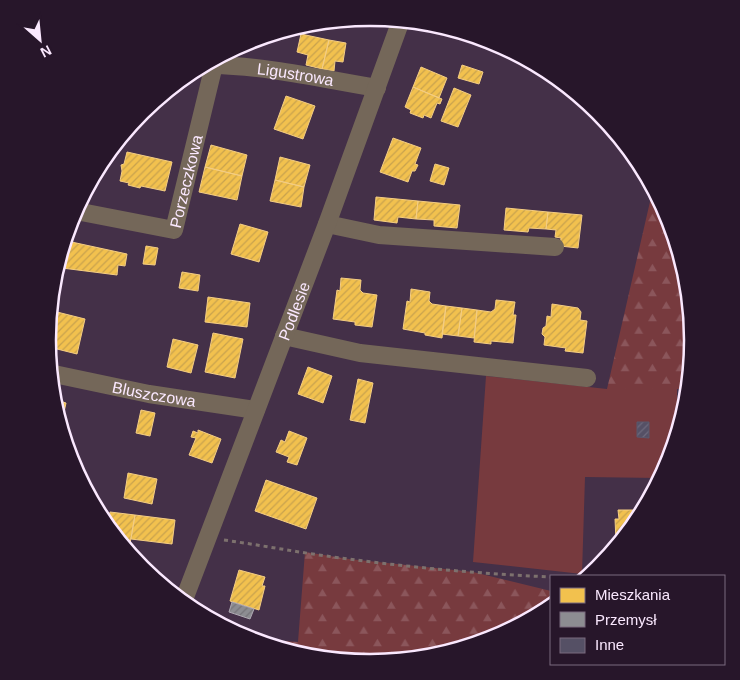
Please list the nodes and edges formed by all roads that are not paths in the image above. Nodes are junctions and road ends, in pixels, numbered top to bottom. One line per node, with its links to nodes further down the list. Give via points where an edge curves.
1 (399, 28): 4 (street, Podlesie)
2 (218, 66): 4 (street, Ligustrowa, via 289,73)
3 (212, 69): 5 (street, Porzeczkowa, via 174,230)
4 (377, 88): 6 (street, Podlesie)
5 (84, 212)
6 (327, 224): 7 (street, via 379,235); 8 (street, Podlesie)
7 (555, 246)
8 (284, 336): 10 (street, via 360,353); 11 (street, Podlesie)
9 (58, 375): 11 (street, Bluszczowa, via 149,394)
10 (587, 378)
11 (256, 410): 12 (street, Podlesie)
12 (186, 594)

